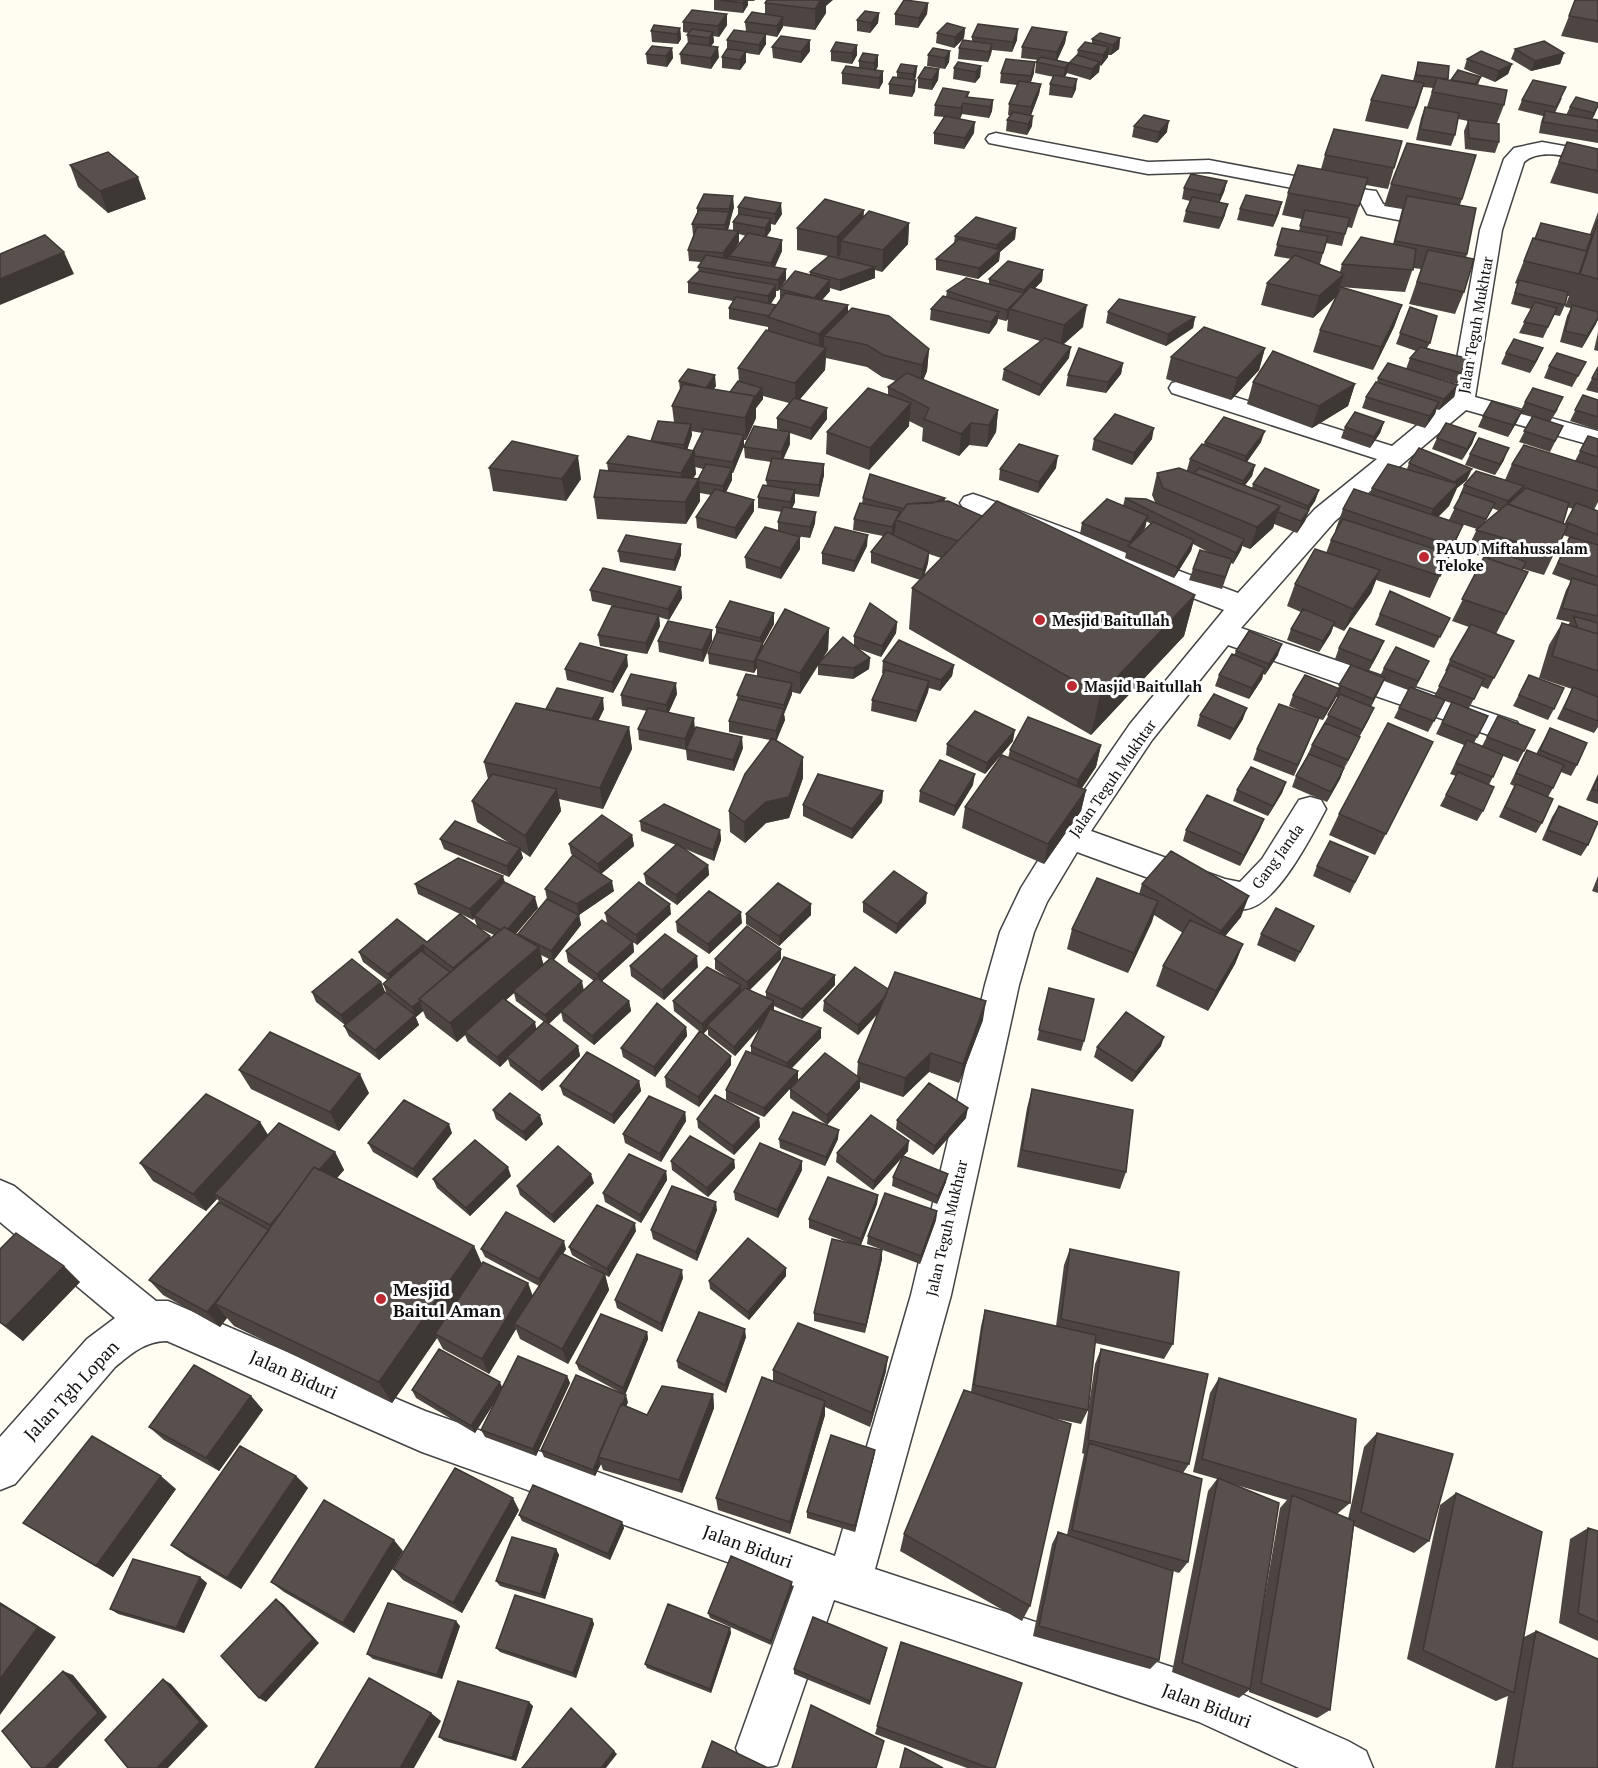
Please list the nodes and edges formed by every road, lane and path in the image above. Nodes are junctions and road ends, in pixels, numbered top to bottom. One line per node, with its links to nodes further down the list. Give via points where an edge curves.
1 (996, 139): 3 (street, via 1148,168 1209,166 1368,196 1375,209)
2 (1596, 155): 3 (street, Jalan Teguh Mukhtar, via 1545,148 1520,152 1514,159)
3 (1491, 230): 5 (street, Jalan Teguh Mukhtar)
4 (1181, 388): 7 (street)
5 (1462, 401): 6 (street); 7 (street, Jalan Teguh Mukhtar)
6 (1598, 440)
7 (1396, 456): 9 (street, Jalan Teguh Mukhtar, via 1325,514)
8 (973, 503): 9 (street)
9 (1243, 606): 10 (street, Jalan Teguh Mukhtar)
10 (1223, 632): 11 (street); 13 (street, Jalan Teguh Mukhtar, via 1141,732)
11 (1506, 730)
12 (1310, 809): 13 (street, Gang Janda, via 1285,849 1245,896 1223,892)
13 (1070, 836): 17 (street, Jalan Teguh Mukhtar, via 1017,932 932,1295)
14 (0, 1198): 15 (street)
15 (149, 1321): 16 (street, Jalan Tgh Lopan, via 101,1353); 17 (street, Jalan Biduri, via 182,1325 422,1431)
16 (0, 1468)
17 (835, 1577): 18 (street, Jalan Teguh Mukhtar); 19 (street, Jalan Biduri, via 1205,1701)
18 (760, 1748)
19 (1336, 1765)

